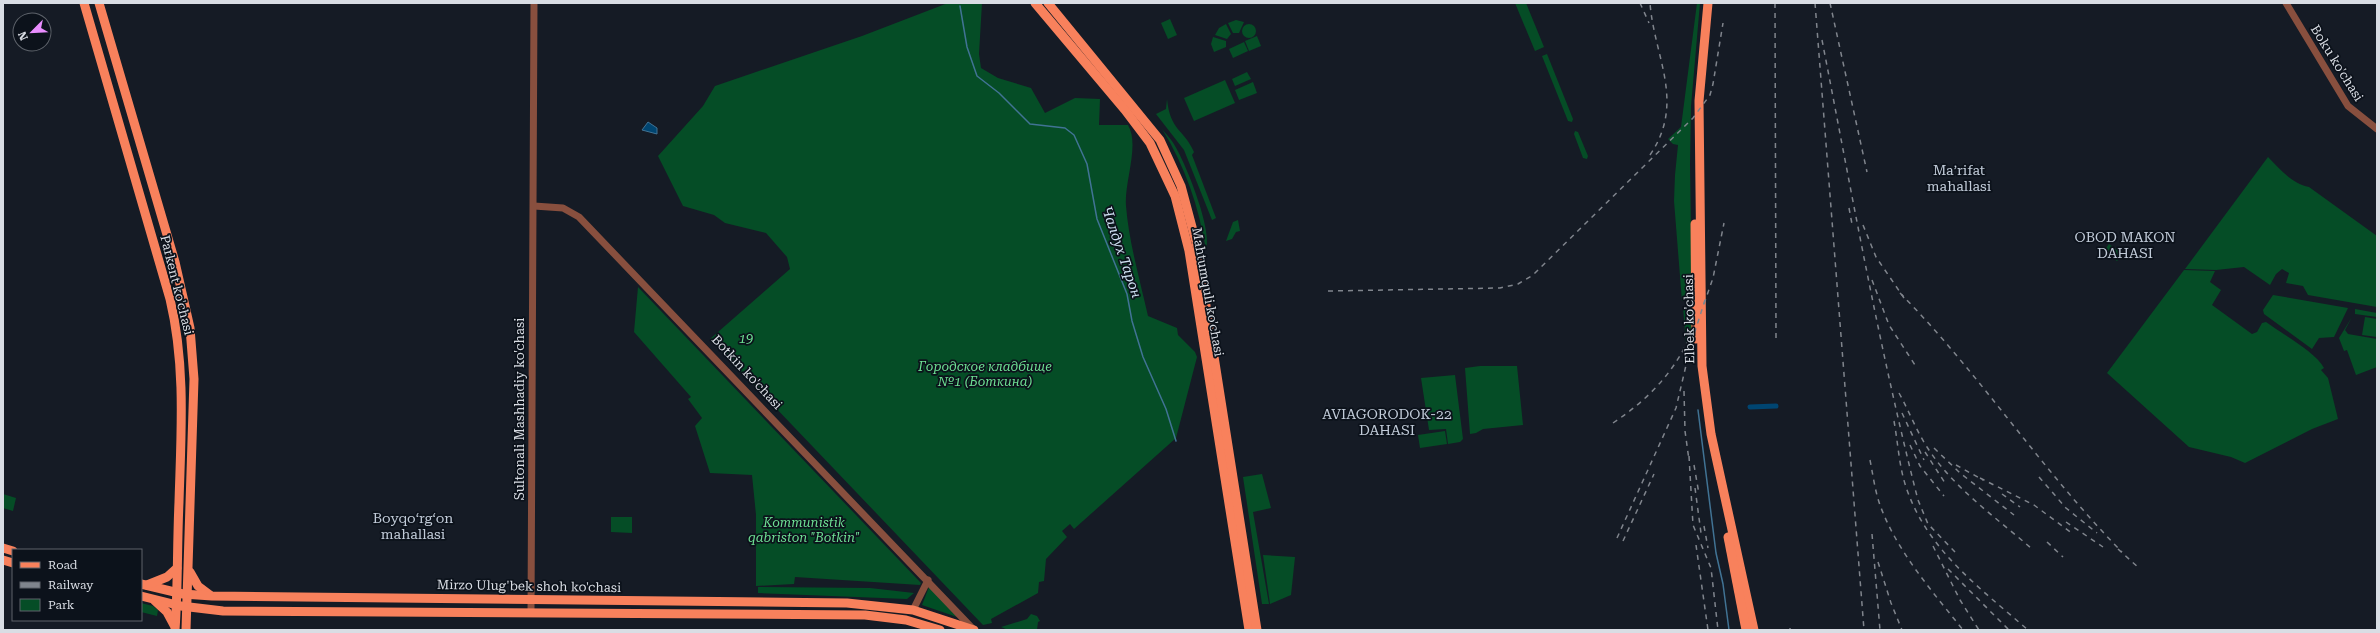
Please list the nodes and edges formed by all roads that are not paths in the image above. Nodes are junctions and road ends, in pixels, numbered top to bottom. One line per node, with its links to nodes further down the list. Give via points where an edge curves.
1 (84, 3): 11 (main road, Parkent ko'chasi, via 176,326 182,383)
2 (100, 3): 12 (main road, Parkent ko'chasi, via 175,262 190,328 194,379)
3 (535, 3): 10 (street, Sultonali Mashhadiy ko'chasi)
4 (1035, 3): 29 (main road, Mahtumquli ko'chasi, via 1140,128 1161,164 1175,196 1191,261)
5 (1048, 3): 29 (main road, Mahtumquli ko'chasi, via 1152,130 1168,155 1181,186 1196,242)
6 (1702, 3): 33 (main road, Elbek ko'chasi, via 1694,118 1697,367 1706,434)
7 (1708, 3): 34 (main road, Elbek ko'chasi, via 1699,101 1705,401)
8 (2286, 3): 9 (street, Boku ko'chasi, via 2348,106)
9 (2377, 129)
10 (534, 206): 13 (street, Botkin ko'chasi, via 563,208 579,217); 19 (street, Sultonali Mashhadiy ko'chasi)
11 (177, 568): 14 (main road, via 162,580); 20 (main road, Parkent ko'chasi)
12 (189, 569): 16 (main road, via 198,586); 20 (main road, Parkent ko'chasi)
13 (928, 580): 24 (street); 32 (street, Botkin ko'chasi)
14 (143, 584): 20 (main road, Mirzo Ulug'bek shoh ko'chasi)
15 (142, 596): 18 (main road, Mirzo Ulug'bek shoh ko'chasi)
16 (212, 596): 17 (main road, Mirzo Ulug'bek shoh ko'chasi); 20 (main road, Mirzo Ulug'bek shoh ko'chasi)
17 (389, 598): 19 (main road, Mirzo Ulug'bek shoh ko'chasi); 23 (main road)
18 (152, 599): 20 (main road, Mirzo Ulug'bek shoh ko'chasi); 28 (main road, via 167,612)
19 (531, 599): 21 (main road, Mirzo Ulug'bek shoh ko'chasi); 25 (street, Sultonali Mashhadiy ko'chasi)
20 (182, 600): 22 (main road, Mirzo Ulug'bek shoh ko'chasi); 28 (main road, Parkent ko'chasi); 30 (main road, Parkent ko'chasi)
21 (750, 602): 24 (main road, Mirzo Ulug'bek shoh ko'chasi, via 847,603); 26 (main road)
22 (211, 610): 23 (main road, Mirzo Ulug'bek shoh ko'chasi); 30 (main road, via 195,616)
23 (389, 611): 25 (main road, Mirzo Ulug'bek shoh ko'chasi)
24 (916, 611): 27 (main road); 32 (main road, Botkin ko'chasi)
25 (531, 613): 26 (main road, Mirzo Ulug'bek shoh ko'chasi)
26 (750, 615): 27 (main road, Mirzo Ulug'bek shoh ko'chasi, via 865,616)
27 (915, 622): 31 (main road)
28 (175, 628)
29 (1253, 628)
30 (186, 629)
31 (940, 630)
32 (974, 630)
33 (1746, 630)
34 (1754, 630)

